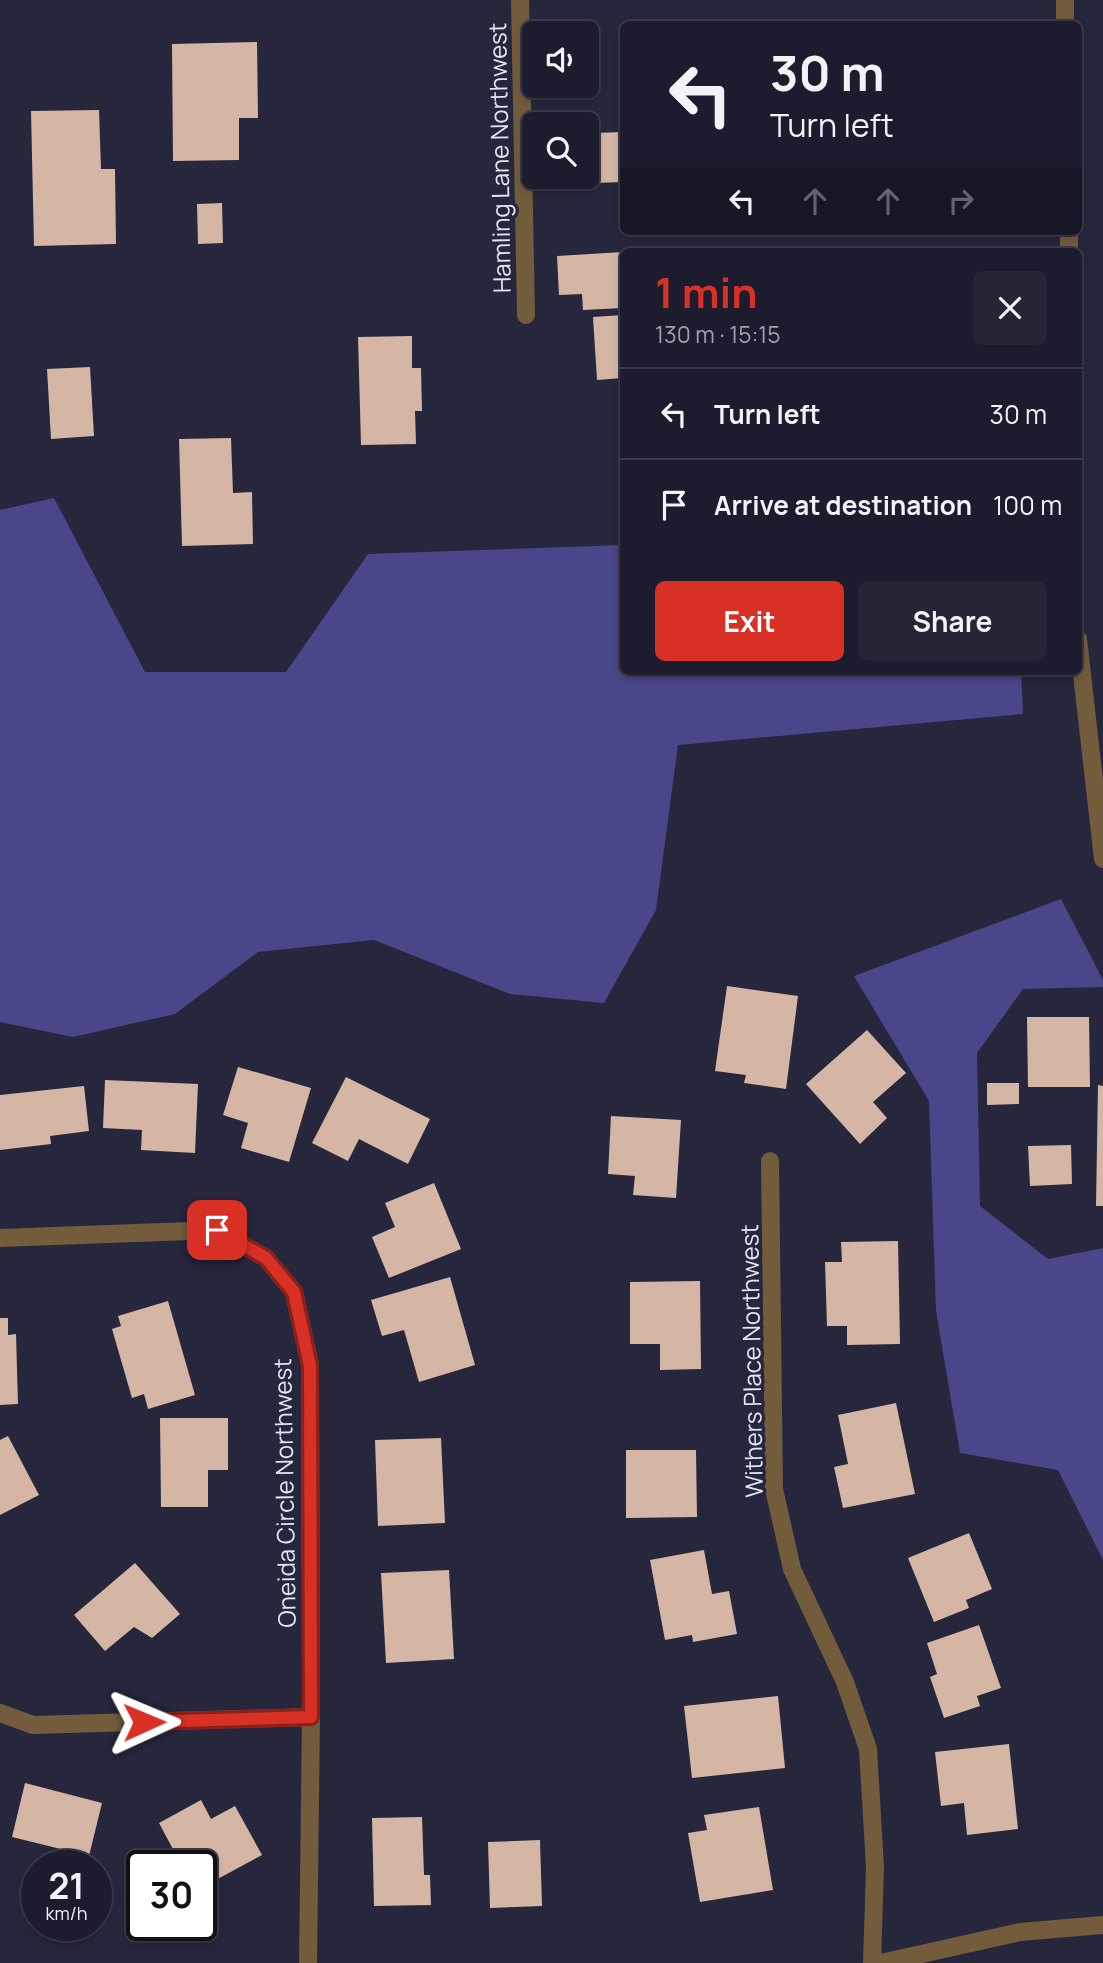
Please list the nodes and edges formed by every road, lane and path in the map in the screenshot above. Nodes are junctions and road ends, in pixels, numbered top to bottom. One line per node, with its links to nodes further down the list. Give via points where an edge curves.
1 (520, 0): 4 (street, Hamling Lane Northwest)
2 (1065, 0): 3 (street)
3 (1065, 21)
4 (526, 315)
5 (1082, 674): 6 (street)
6 (1103, 859)
7 (770, 1161): 13 (street, Withers Place Northwest, via 774,1489 792,1569 845,1682 868,1749 875,1867)
8 (0, 1238): 10 (street, Oneida Circle Northwest, via 217,1230 266,1258 294,1292 310,1366)
9 (0, 1713): 10 (street, via 33,1724)
10 (311, 1717): 12 (street, Oneida Circle Northwest)
11 (1103, 1925): 14 (street, via 1020,1932)
12 (308, 1963)
13 (872, 1963)
14 (881, 1963)

